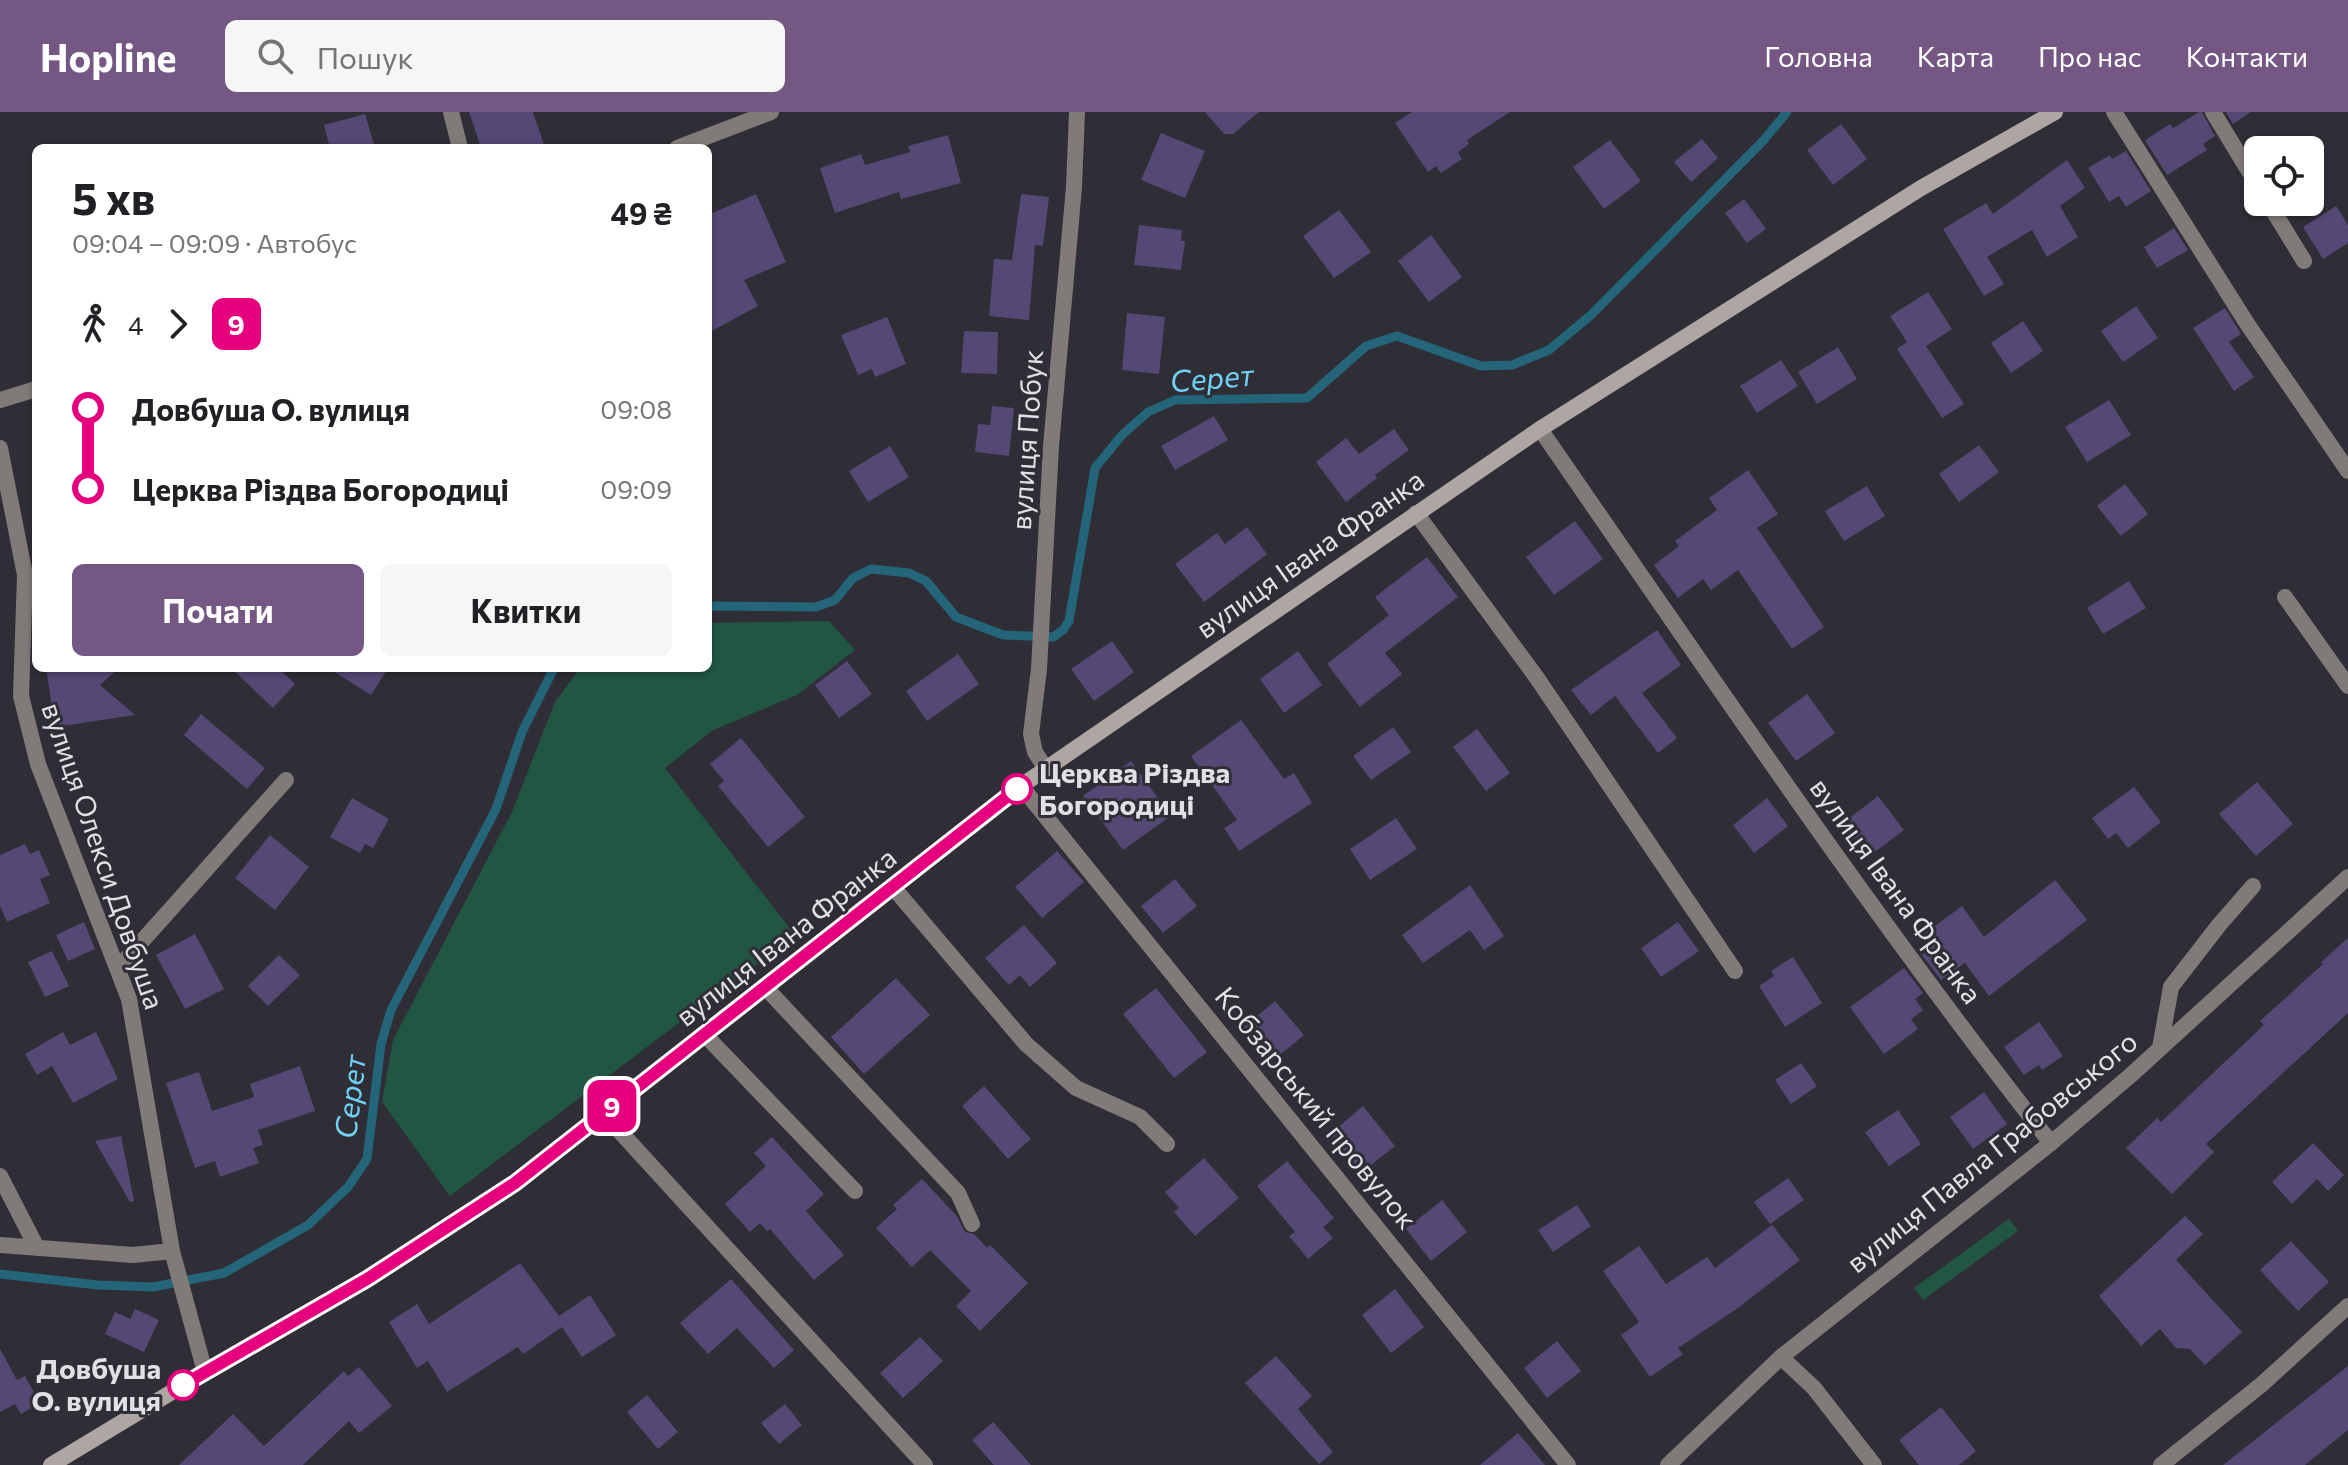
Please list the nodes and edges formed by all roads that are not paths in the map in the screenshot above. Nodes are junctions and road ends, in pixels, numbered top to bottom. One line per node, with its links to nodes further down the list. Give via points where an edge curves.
1 (451, 112): 7 (street)
2 (771, 112): 8 (street)
3 (1077, 112): 20 (street, вулиця Побук, via 1031,734)
4 (2055, 112): 14 (main road, вулиця Івана Франка, via 1921,188)
5 (2114, 112): 16 (street, via 2246,322)
6 (2213, 112): 9 (street)
7 (459, 144)
8 (687, 144)
9 (2244, 163)
10 (2277, 216): 11 (street)
11 (2304, 261)
12 (32, 390): 13 (street)
13 (0, 400)
14 (1540, 429): 17 (main road, вулиця Івана Франка); 32 (street, вулиця Івана Франка, via 1779,774)
15 (0, 448): 26 (street, вулиця Олекси Довбуша, via 25,575 21,696 38,764)
16 (2348, 471)
17 (1416, 513): 20 (main road, вулиця Івана Франка); 27 (street, via 1537,678)
18 (2285, 597): 19 (street)
19 (2348, 686)
20 (1046, 769): 22 (main road, вулиця Івана Франка)
21 (286, 780): 26 (street)
22 (1021, 786): 24 (main road, вулиця Івана Франка); 45 (street, Кобзарський провулок)
23 (2348, 877): 30 (street, вулиця Павла Грабовського)
24 (892, 886): 28 (main road, вулиця Івана Франка); 33 (street, via 1026,1044 1076,1088 1140,1117)
25 (2253, 886): 30 (street, via 2171,987)
26 (119, 967): 39 (street, вулиця Олекси Довбуша)
27 (1735, 971)
28 (764, 986): 29 (main road, вулиця Івана Франка); 36 (street, via 958,1193)
29 (704, 1034): 31 (main road, вулиця Івана Франка); 35 (street)
30 (2160, 1048): 32 (street, вулиця Павла Грабовського)
31 (603, 1113): 42 (main road, вулиця Івана Франка, via 515,1183 424,1244); 44 (street)
32 (2051, 1143): 41 (street, вулиця Павла Грабовського)
33 (1167, 1144)
34 (0, 1176): 38 (street)
35 (855, 1191)
36 (972, 1224)
37 (0, 1245): 38 (street)
38 (37, 1248): 39 (street)
39 (174, 1256): 42 (street, вулиця Олекси Довбуша)
40 (2348, 1306): 48 (street)
41 (1781, 1357): 46 (street, вулиця Павла Грабовського); 47 (street, via 1814,1388)
42 (205, 1372): 43 (main road, вулиця Івана Франка)
43 (51, 1465)
44 (925, 1465)
45 (1568, 1465)
46 (1668, 1465)
47 (1874, 1465)
48 (2161, 1465)

